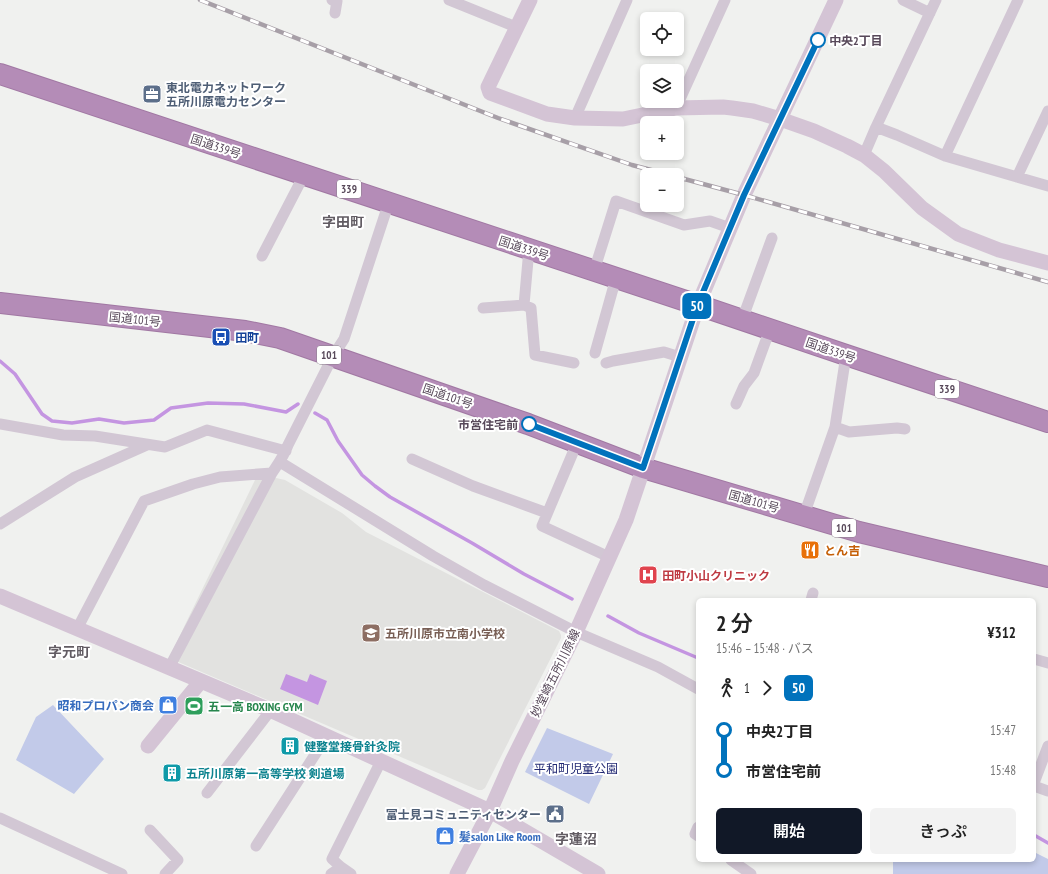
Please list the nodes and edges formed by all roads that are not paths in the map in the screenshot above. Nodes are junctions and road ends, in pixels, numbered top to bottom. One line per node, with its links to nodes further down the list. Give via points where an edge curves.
1 (332, 0): 10 (street, via 337,1)
2 (449, 0): 12 (street)
3 (530, 0): 12 (street)
4 (627, 0): 18 (street)
5 (725, 0): 14 (street)
6 (836, 0): 19 (street, 妙堂崎五所川原線)
7 (903, 0): 11 (street)
8 (936, 0): 11 (street)
9 (1018, 0): 22 (street)
10 (335, 13)
11 (930, 13): 20 (street)
12 (516, 27): 18 (street, via 488,87 490,93 547,114)
13 (0, 74): 23 (highway, 国道339号 / 339)
14 (684, 90)
15 (676, 108): 18 (street, via 623,119)
16 (684, 108): 19 (street, via 732,108)
17 (1048, 111): 24 (street)
18 (575, 118)
19 (780, 119): 21 (street); 27 (street, 妙堂崎五所川原線)
20 (876, 128): 21 (street); 22 (street)
21 (864, 155): 31 (street, via 922,208 958,234 999,250)
22 (945, 156): 24 (street)
23 (304, 175): 26 (highway, 国道339号 / 339); 30 (street)
24 (1017, 177): 25 (street)
25 (1048, 186)
26 (388, 202): 29 (highway, 国道339号 / 339); 42 (street, via 344,339)
27 (730, 228): 32 (street, via 710,221 684,225 616,201); 35 (street, 妙堂崎五所川原線)
28 (772, 238): 38 (street)
29 (529, 249): 32 (highway, 国道339号 / 339); 36 (street)
30 (262, 256)
31 (1048, 263)
32 (594, 271): 33 (highway, 国道339号 / 339)
33 (616, 278): 35 (highway, 国道339号 / 339); 40 (street)
34 (0, 304): 42 (highway, 国道101号 / 101, via 245,331 280,338)
35 (698, 304): 38 (highway, 国道339号 / 339); 43 (street, 妙堂崎五所川原線)
36 (524, 305): 37 (street); 44 (street, via 531,308 535,355)
37 (483, 308)
38 (742, 320): 39 (highway, 国道339号 / 339)
39 (770, 329): 41 (highway, 国道339号 / 339); 46 (street, via 754,373 744,386)
40 (595, 353)
41 (846, 355): 47 (highway, 国道339号 / 339); 49 (street)
42 (333, 356): 51 (highway, 国道101号 / 101); 53 (street)
43 (680, 357): 45 (street, via 664,352); 56 (street, 妙堂崎五所川原線)
44 (574, 363)
45 (606, 363)
46 (736, 404)
47 (1048, 422)
48 (0, 424): 52 (street, via 63,435 95,436)
49 (835, 427): 50 (street, via 849,432); 59 (street)
50 (905, 429)
51 (577, 443): 56 (highway, 国道101号 / 101); 58 (street)
52 (148, 445): 53 (street, via 165,447 207,430); 60 (street, via 75,477)
53 (286, 451): 55 (street)
54 (412, 458): 58 (street, via 473,486)
55 (280, 462): 57 (street); 65 (street, via 484,586)
56 (643, 468): 59 (highway, 国道101号 / 101); 61 (street, 妙堂崎五所川原線, via 626,520)
57 (272, 473): 64 (street, via 220,477 144,501); 68 (street)
58 (547, 513): 61 (street, via 542,526)
59 (804, 515): 62 (highway, 国道101号 / 101, via 859,532)
60 (0, 524)
61 (609, 557): 65 (street, 妙堂崎五所川原線)
62 (1048, 577)
63 (0, 596): 64 (street)
64 (77, 629): 68 (street)
65 (576, 632): 70 (street, via 658,668); 80 (street, 妙堂崎五所川原線)
66 (1036, 660): 67 (street)
67 (1048, 663)
68 (169, 668): 69 (street)
69 (201, 681): 71 (street); 73 (street)
70 (696, 688)
71 (270, 710): 72 (street); 79 (street)
72 (326, 736): 75 (street); 83 (street)
73 (148, 746)
74 (1048, 746): 76 (street)
75 (381, 761): 80 (street); 85 (street, via 332,859)
76 (1036, 778)
77 (1036, 787): 78 (street)
78 (1048, 791)
79 (207, 793)
80 (490, 811): 90 (street, 妙堂崎五所川原線); 91 (street)
81 (0, 818): 86 (street)
82 (150, 830): 87 (street, via 178,860)
83 (256, 846)
84 (734, 862): 92 (street)
85 (341, 867): 88 (street); 89 (street)
86 (120, 874)
87 (165, 874)
88 (331, 874)
89 (351, 874)
90 (457, 874)
91 (598, 874)
92 (751, 874)

